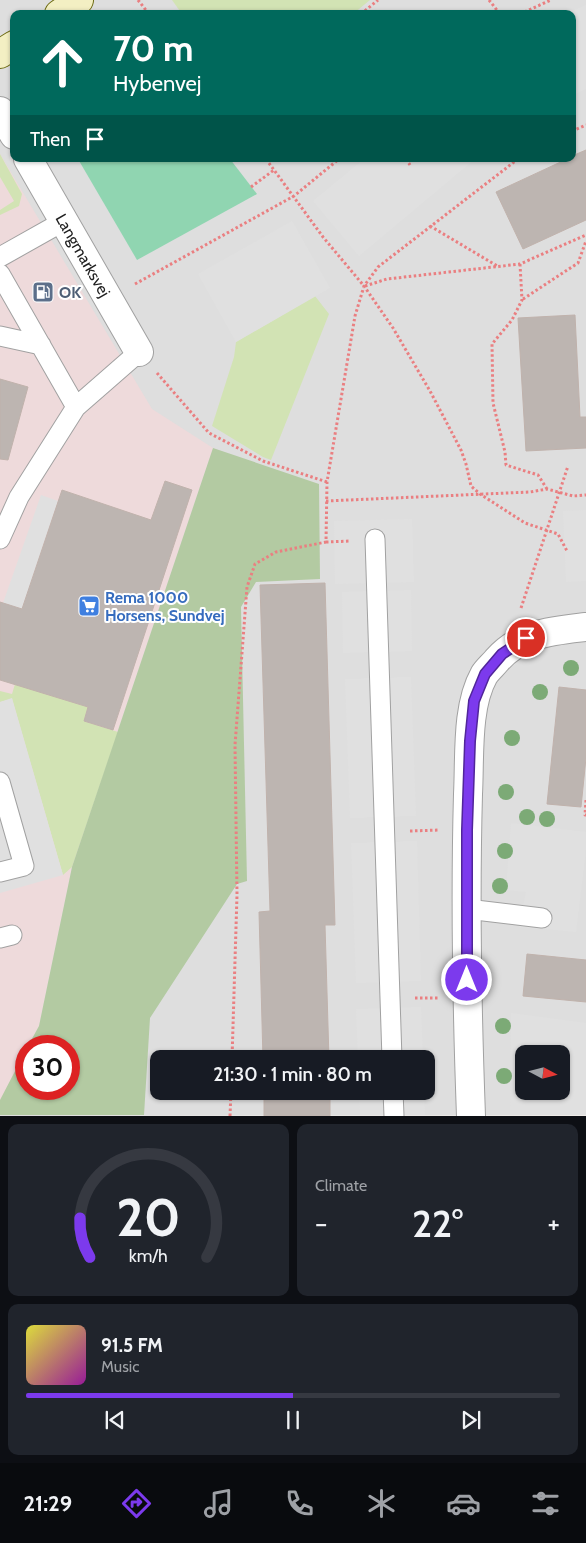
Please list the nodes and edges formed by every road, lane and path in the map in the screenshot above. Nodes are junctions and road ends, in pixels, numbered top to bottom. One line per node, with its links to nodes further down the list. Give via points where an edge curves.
1 (78, 0): 6 (main road)
2 (138, 0): 7 (path)
3 (378, 0): 8 (path)
4 (489, 0): 9 (path)
5 (551, 0): 10 (path)
6 (64, 10)
7 (147, 10)
8 (366, 10)
9 (497, 10)
10 (529, 10)
11 (0, 111): 12 (street)
12 (10, 128)
13 (30, 162): 22 (street, Langmarksvej)
14 (268, 162): 19 (path)
15 (335, 162): 21 (path)
16 (408, 162): 18 (path)
17 (514, 162): 23 (path)
18 (410, 165)
19 (274, 170): 20 (path); 21 (path)
20 (251, 187)
21 (294, 196): 30 (path); 31 (path)
22 (64, 222): 26 (lane); 31 (street, Langmarksvej)
23 (430, 226): 28 (path); 30 (path, via 378,267)
24 (586, 234): 27 (path)
25 (586, 241): 32 (path, via 578,263)
26 (0, 257)
27 (520, 264): 28 (path); 32 (path)
28 (500, 267): 30 (path, via 387,279)
29 (0, 274): 34 (lane)
30 (364, 286): 38 (path, via 355,316); 41 (path, via 430,391 461,450 471,486)
31 (108, 298): 35 (street, Langmarksvej)
32 (522, 300): 39 (path, via 512,320 492,344 494,403 506,465 538,475)
33 (0, 336): 34 (lane)
34 (40, 345): 36 (lane)
35 (139, 352): 36 (lane); 38 (path, via 210,433 263,461)
36 (76, 407): 45 (lane, via 19,497)
37 (568, 466): 40 (path)
38 (327, 482): 43 (path)
39 (548, 489): 40 (path); 41 (path)
40 (559, 493): 42 (path); 44 (path)
41 (480, 494): 43 (path); 44 (path, via 525,523)
42 (586, 495)
43 (326, 501): 60 (path, via 326,542 276,552 255,564 247,587 235,745 237,894)
44 (546, 530): 47 (path, via 558,534); 49 (path, via 520,611)
45 (0, 539)
46 (375, 539): 54 (lane)
47 (567, 551)
48 (586, 627): 49 (street, via 549,631)
49 (526, 638): 53 (street, via 502,654 485,674 474,701)
50 (0, 782): 55 (lane, via 24,866)
51 (586, 800): 52 (path)
52 (586, 815)
53 (467, 830): 54 (path); 56 (street)
54 (384, 832): 58 (lane)
55 (0, 872)
56 (467, 909): 57 (lane); 59 (street)
57 (542, 918)
58 (390, 998): 59 (path); 61 (lane)
59 (467, 998): 66 (street)
60 (232, 1050)
61 (392, 1050)
62 (231, 1100): 64 (path)
63 (393, 1100): 65 (lane)
64 (230, 1116)
65 (394, 1116)
66 (470, 1116)

